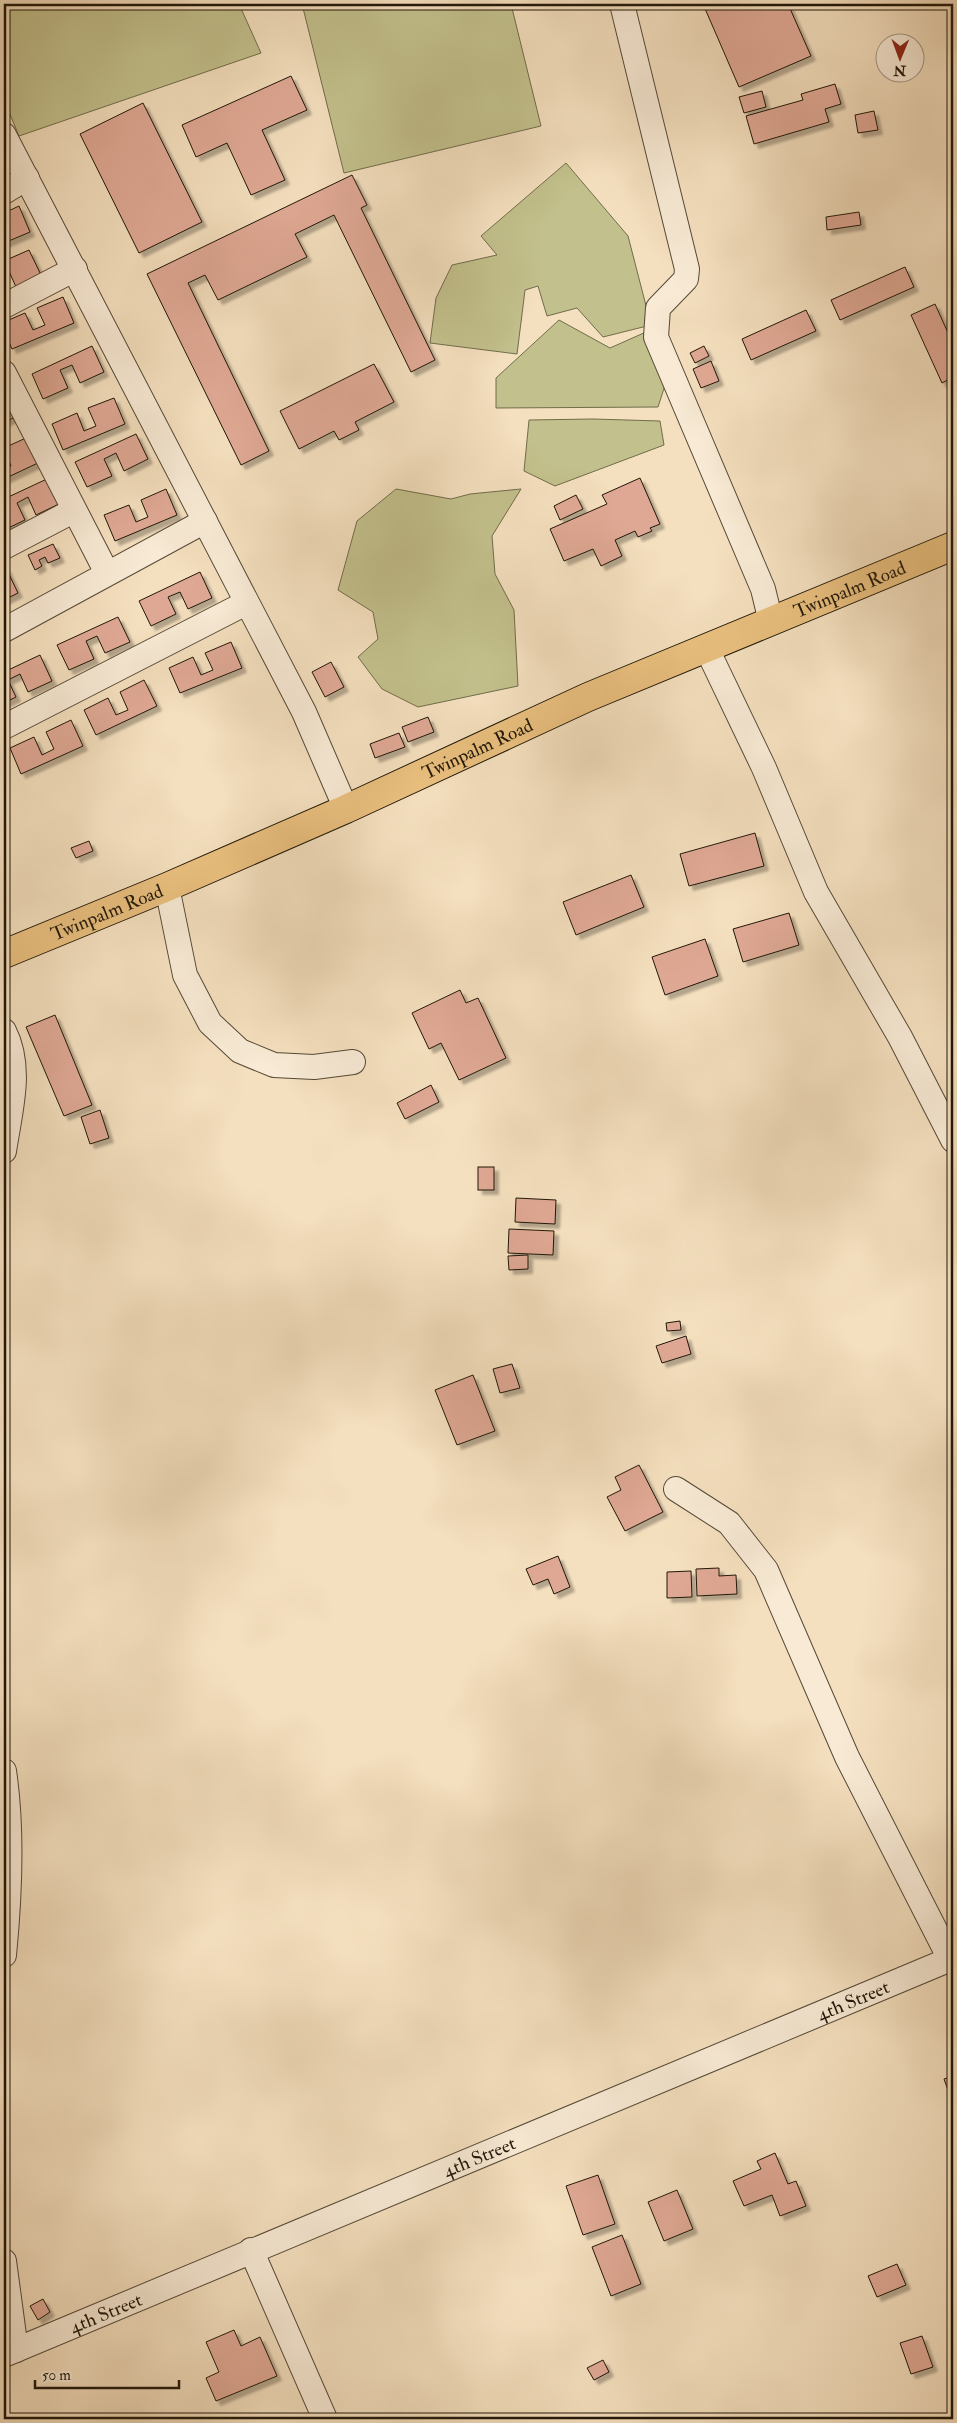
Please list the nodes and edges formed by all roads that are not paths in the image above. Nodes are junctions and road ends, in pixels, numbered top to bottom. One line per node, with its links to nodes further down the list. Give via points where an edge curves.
1 (622, 4): 14 (street, via 687,269 686,278 658,308 656,337 763,589)
2 (4, 135): 3 (street)
3 (27, 178): 4 (street); 5 (street)
4 (4, 192)
5 (75, 270): 6 (street); 9 (street)
6 (4, 306)
7 (4, 374): 8 (street)
8 (74, 511): 11 (street); 12 (street)
9 (205, 521): 12 (street); 13 (street)
10 (953, 546): 14 (main road, Twinpalm Road)
11 (4, 547)
12 (107, 573): 15 (street)
13 (246, 602): 17 (street); 18 (street, via 304,712)
14 (771, 622): 16 (main road, Twinpalm Road)
15 (4, 630)
16 (706, 647): 18 (main road, Twinpalm Road, via 588,697); 23 (street, via 764,768 816,892 900,1037)
17 (4, 727)
18 (346, 809): 19 (main road, Twinpalm Road)
19 (167, 887): 20 (main road, Twinpalm Road); 22 (street, via 185,975 210,1023 240,1051 274,1064 314,1066)
20 (4, 954)
21 (4, 1031): 24 (street, via 11,1044 15,1074)
22 (353, 1062)
23 (953, 1140)
24 (4, 1150)
25 (676, 1489): 28 (street, via 729,1522 766,1570 847,1757)
26 (4, 1771): 27 (street, via 9,1902)
27 (4, 1955)
28 (951, 1959): 29 (street, 4th Street)
29 (251, 2250): 31 (street, 4th Street); 32 (street)
30 (4, 2261): 31 (street)
31 (10, 2352)
32 (326, 2419)

